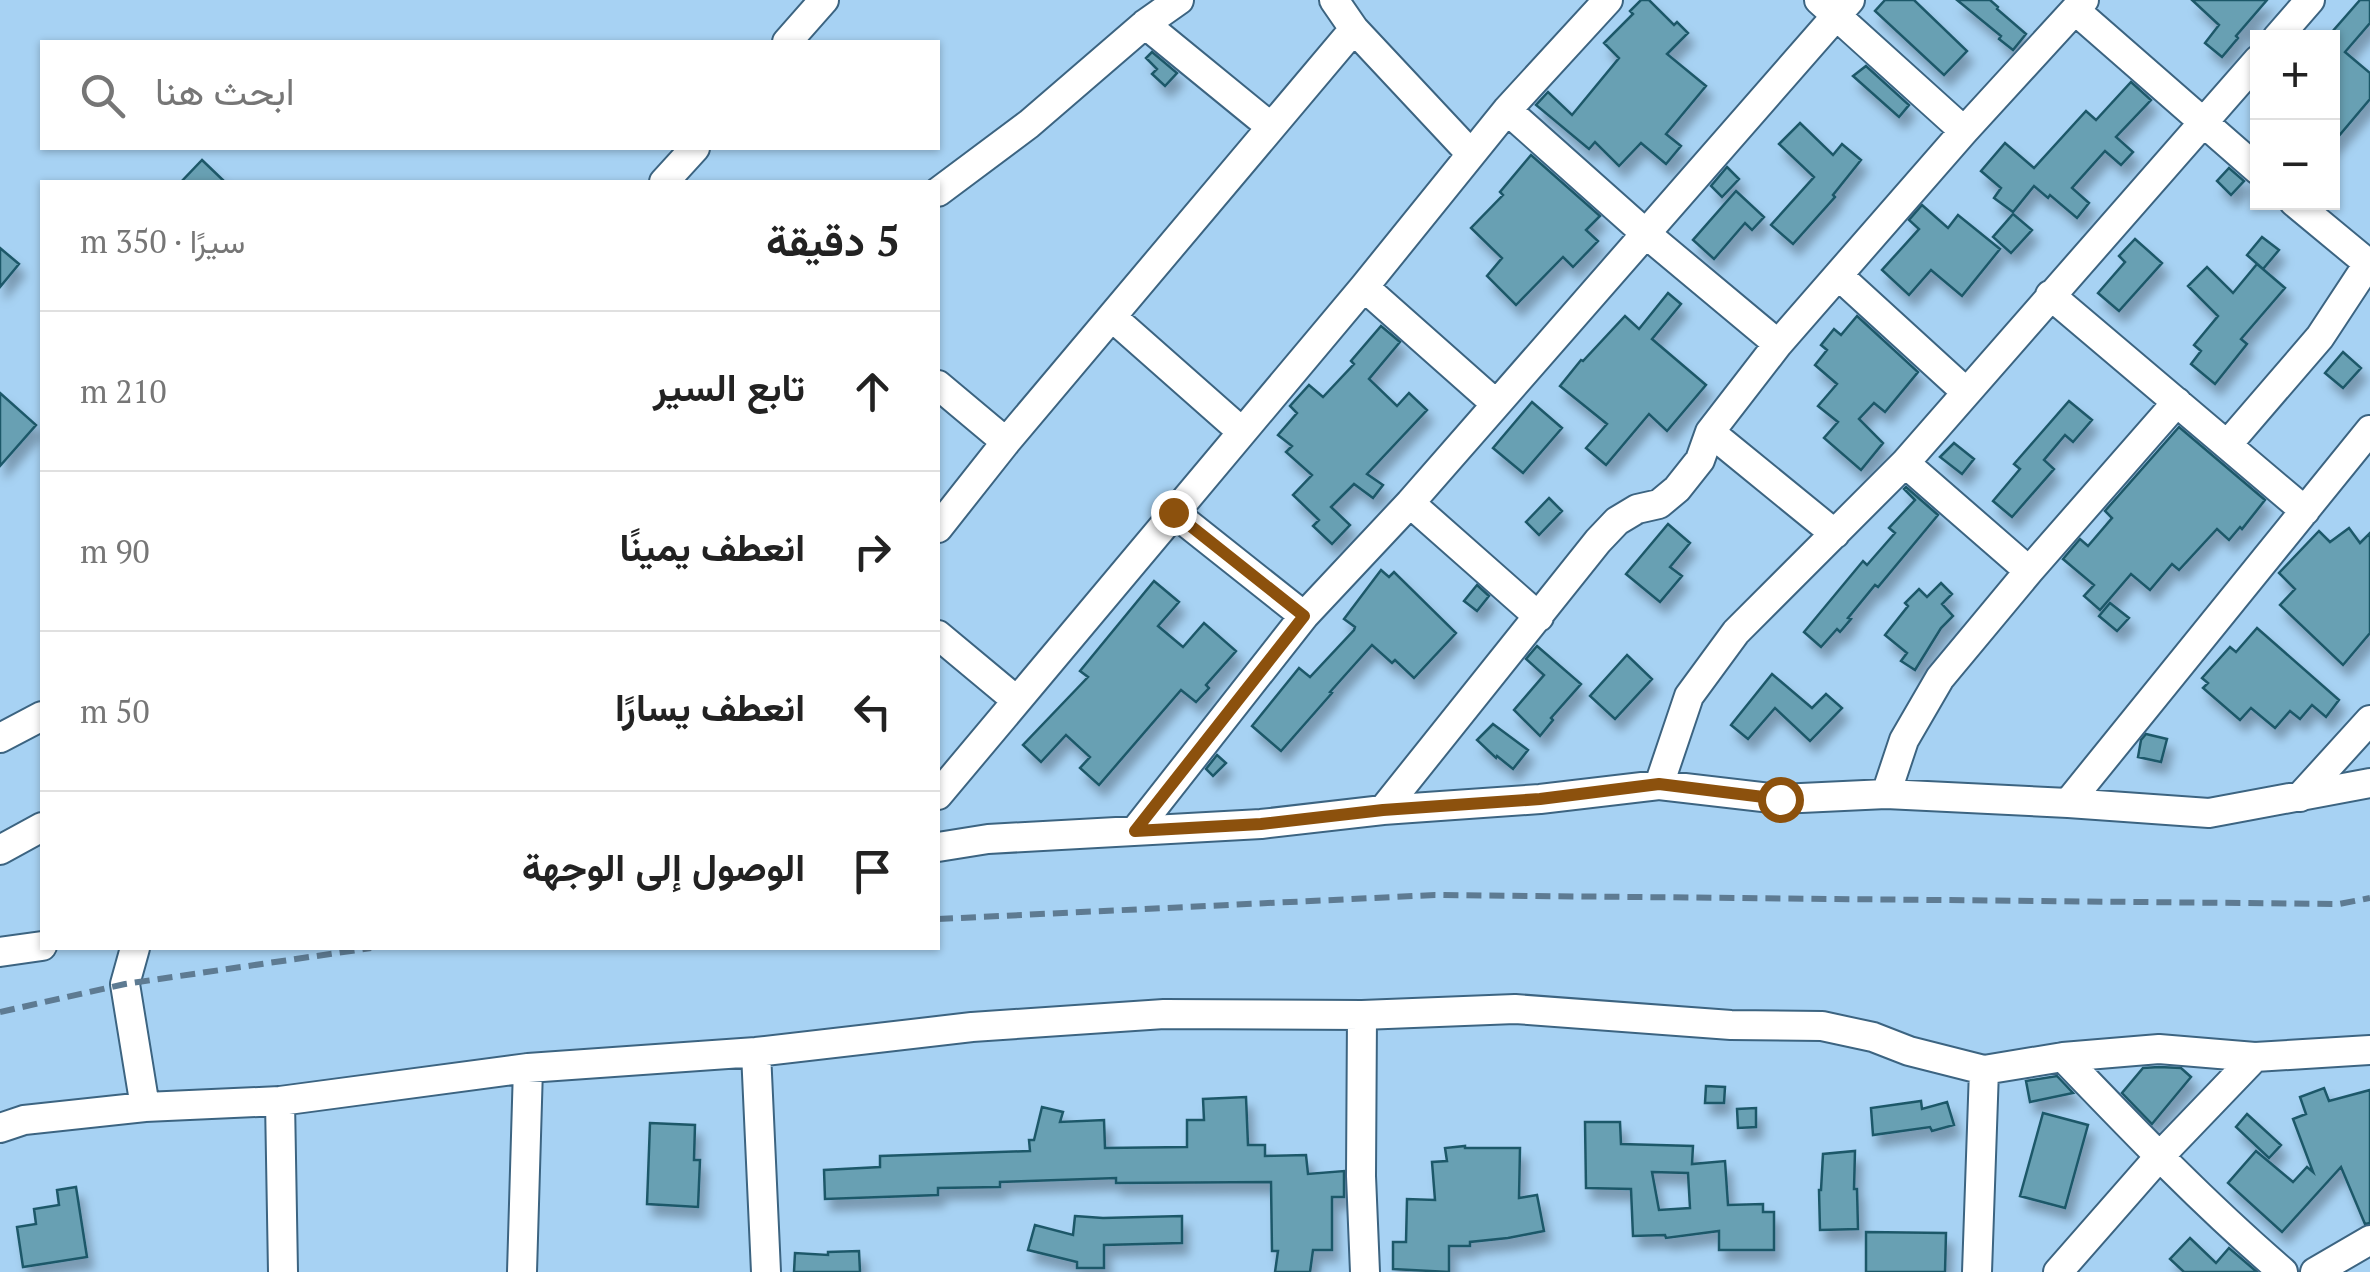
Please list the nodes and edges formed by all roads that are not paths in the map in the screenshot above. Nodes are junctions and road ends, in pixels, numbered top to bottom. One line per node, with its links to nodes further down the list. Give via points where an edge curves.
1 (824, 0): 11 (street)
2 (1179, 0): 8 (street)
3 (1334, 0): 9 (street)
4 (1608, 0): 13 (street)
5 (2310, 0): 10 (street)
6 (1835, 5): 16 (street); 23 (street)
7 (2080, 5): 14 (street); 16 (street)
8 (1145, 24): 15 (street); 21 (street)
9 (1354, 30): 15 (street); 18 (street)
10 (2285, 30)
11 (789, 40)
12 (2250, 69): 14 (street)
13 (1508, 110): 18 (street); 23 (street)
14 (2204, 122): 19 (street); 27 (street)
15 (1271, 128): 28 (street)
16 (1964, 132): 25 (street)
17 (693, 150): 20 (street)
18 (1471, 154): 26 (street)
19 (2250, 163)
20 (666, 180)
21 (940, 191)
22 (2304, 210): 24 (street)
23 (1644, 233): 29 (street); 33 (street)
24 (2369, 264): 38 (street, via 2320,337)
25 (1838, 276): 29 (street); 31 (street)
26 (1364, 288): 33 (street); 35 (street)
27 (2050, 295): 31 (street); 32 (street)
28 (1112, 316): 35 (street); 37 (street)
29 (1778, 344): 36 (street)
30 (940, 386): 37 (street)
31 (1966, 392): 39 (street)
32 (2177, 402): 38 (street); 45 (street)
33 (1496, 404): 40 (street)
34 (2370, 430): 41 (street)
35 (1241, 431): 42 (street)
36 (1710, 432): 44 (street); 47 (street, via 1678,489 1617,521)
37 (1006, 442): 43 (street)
38 (2227, 445): 41 (street)
39 (1904, 462): 44 (street); 45 (street)
40 (1410, 503): 46 (street); 47 (street)
41 (2304, 511): 58 (street)
42 (1173, 512): 46 (street); 49 (street)
43 (940, 525)
44 (1835, 534): 53 (street, via 1736,632 1689,696)
45 (2029, 571): 56 (street, via 1940,678 1904,740)
46 (1304, 616): 61 (street)
47 (1540, 617): 59 (street)
48 (940, 636): 49 (street)
49 (1016, 700): 55 (street)
50 (40, 717): 52 (street)
51 (2370, 720): 57 (street)
52 (0, 738)
53 (1659, 784): 56 (street, via 1780,799); 59 (street)
54 (2370, 784): 57 (street)
55 (940, 793)
56 (1886, 794): 58 (street)
57 (2300, 797): 58 (street, via 2209,813)
58 (2068, 803)
59 (1383, 810): 61 (street)
60 (40, 828): 63 (street)
61 (1135, 831): 62 (street)
62 (940, 848)
63 (0, 850)
64 (40, 946): 66 (street)
65 (134, 950): 75 (street, via 124,984)
66 (0, 952)
67 (1362, 1014): 69 (street, via 1164,1014); 73 (street, via 1515,1009 1822,1026); 82 (street)
68 (2370, 1050): 71 (street)
69 (756, 1052): 72 (street); 81 (street)
70 (2063, 1058): 71 (street, via 2159,1049); 73 (street); 77 (street)
71 (2255, 1058): 77 (street)
72 (528, 1068): 74 (street); 80 (street)
73 (1984, 1070): 83 (street)
74 (280, 1101): 75 (street); 79 (street)
75 (145, 1107): 76 (street)
76 (0, 1128)
77 (2158, 1158): 84 (street); 85 (street)
78 (2370, 1240): 86 (street)
79 (284, 1272)
80 (522, 1272)
81 (766, 1272)
82 (1365, 1272)
83 (1977, 1272)
84 (2058, 1272)
85 (2283, 1272)
86 (2315, 1272)

